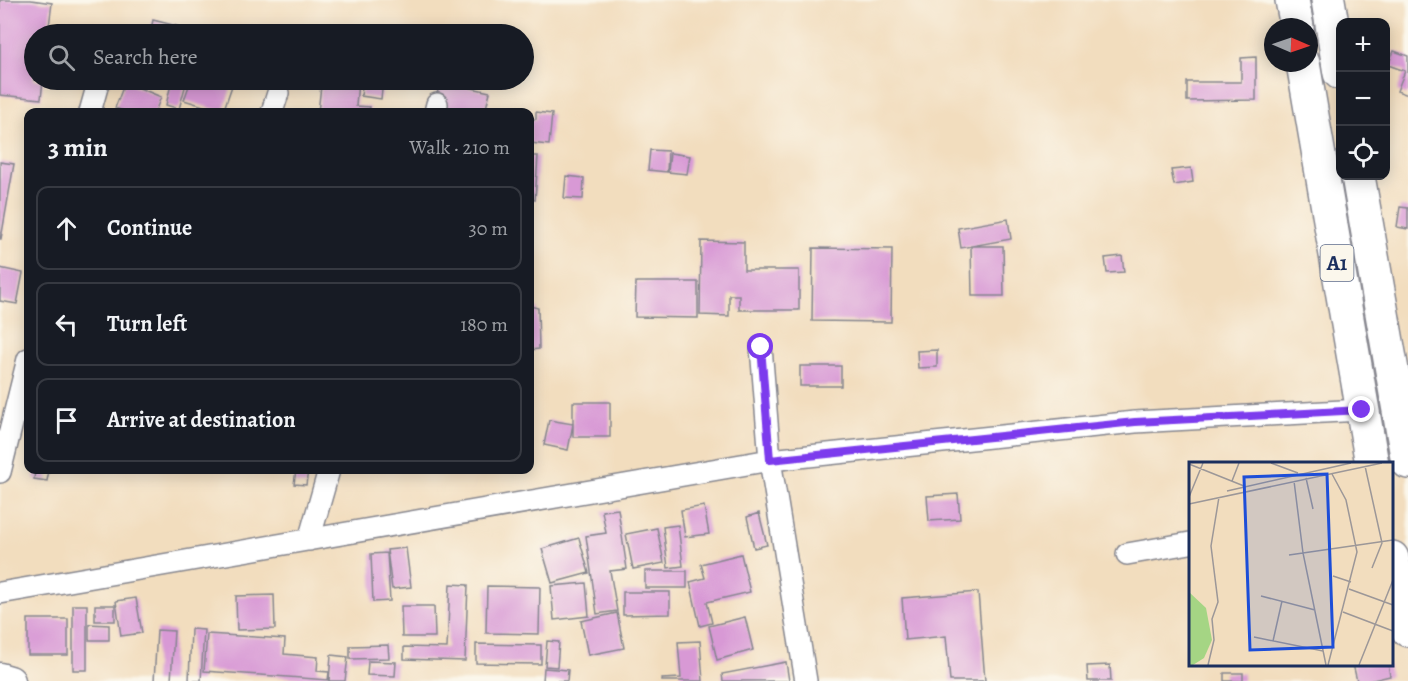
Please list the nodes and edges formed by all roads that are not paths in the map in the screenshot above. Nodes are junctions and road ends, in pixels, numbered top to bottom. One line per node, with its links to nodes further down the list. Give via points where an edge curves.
1 (1292, 0): 3 (main road)
2 (1330, 3): 5 (main road)
3 (1295, 18)
4 (1305, 72): 11 (main road, A1)
5 (1341, 72)
6 (96, 90): 7 (street)
7 (91, 108)
8 (1359, 180): 12 (main road, A1)
9 (761, 347): 13 (street)
10 (24, 375): 16 (street)
11 (1366, 435): 12 (street); 13 (street, via 1135,422)
12 (1406, 446)
13 (770, 460): 18 (street); 26 (street)
14 (1393, 470): 15 (street)
15 (1408, 471)
16 (0, 472)
17 (328, 474): 18 (street)
18 (309, 540): 22 (street)
19 (1189, 543): 20 (street)
20 (1127, 554)
21 (1393, 562): 23 (main road)
22 (0, 593)
23 (1408, 630)
24 (0, 678): 25 (street)
25 (10, 681)
26 (806, 681)

